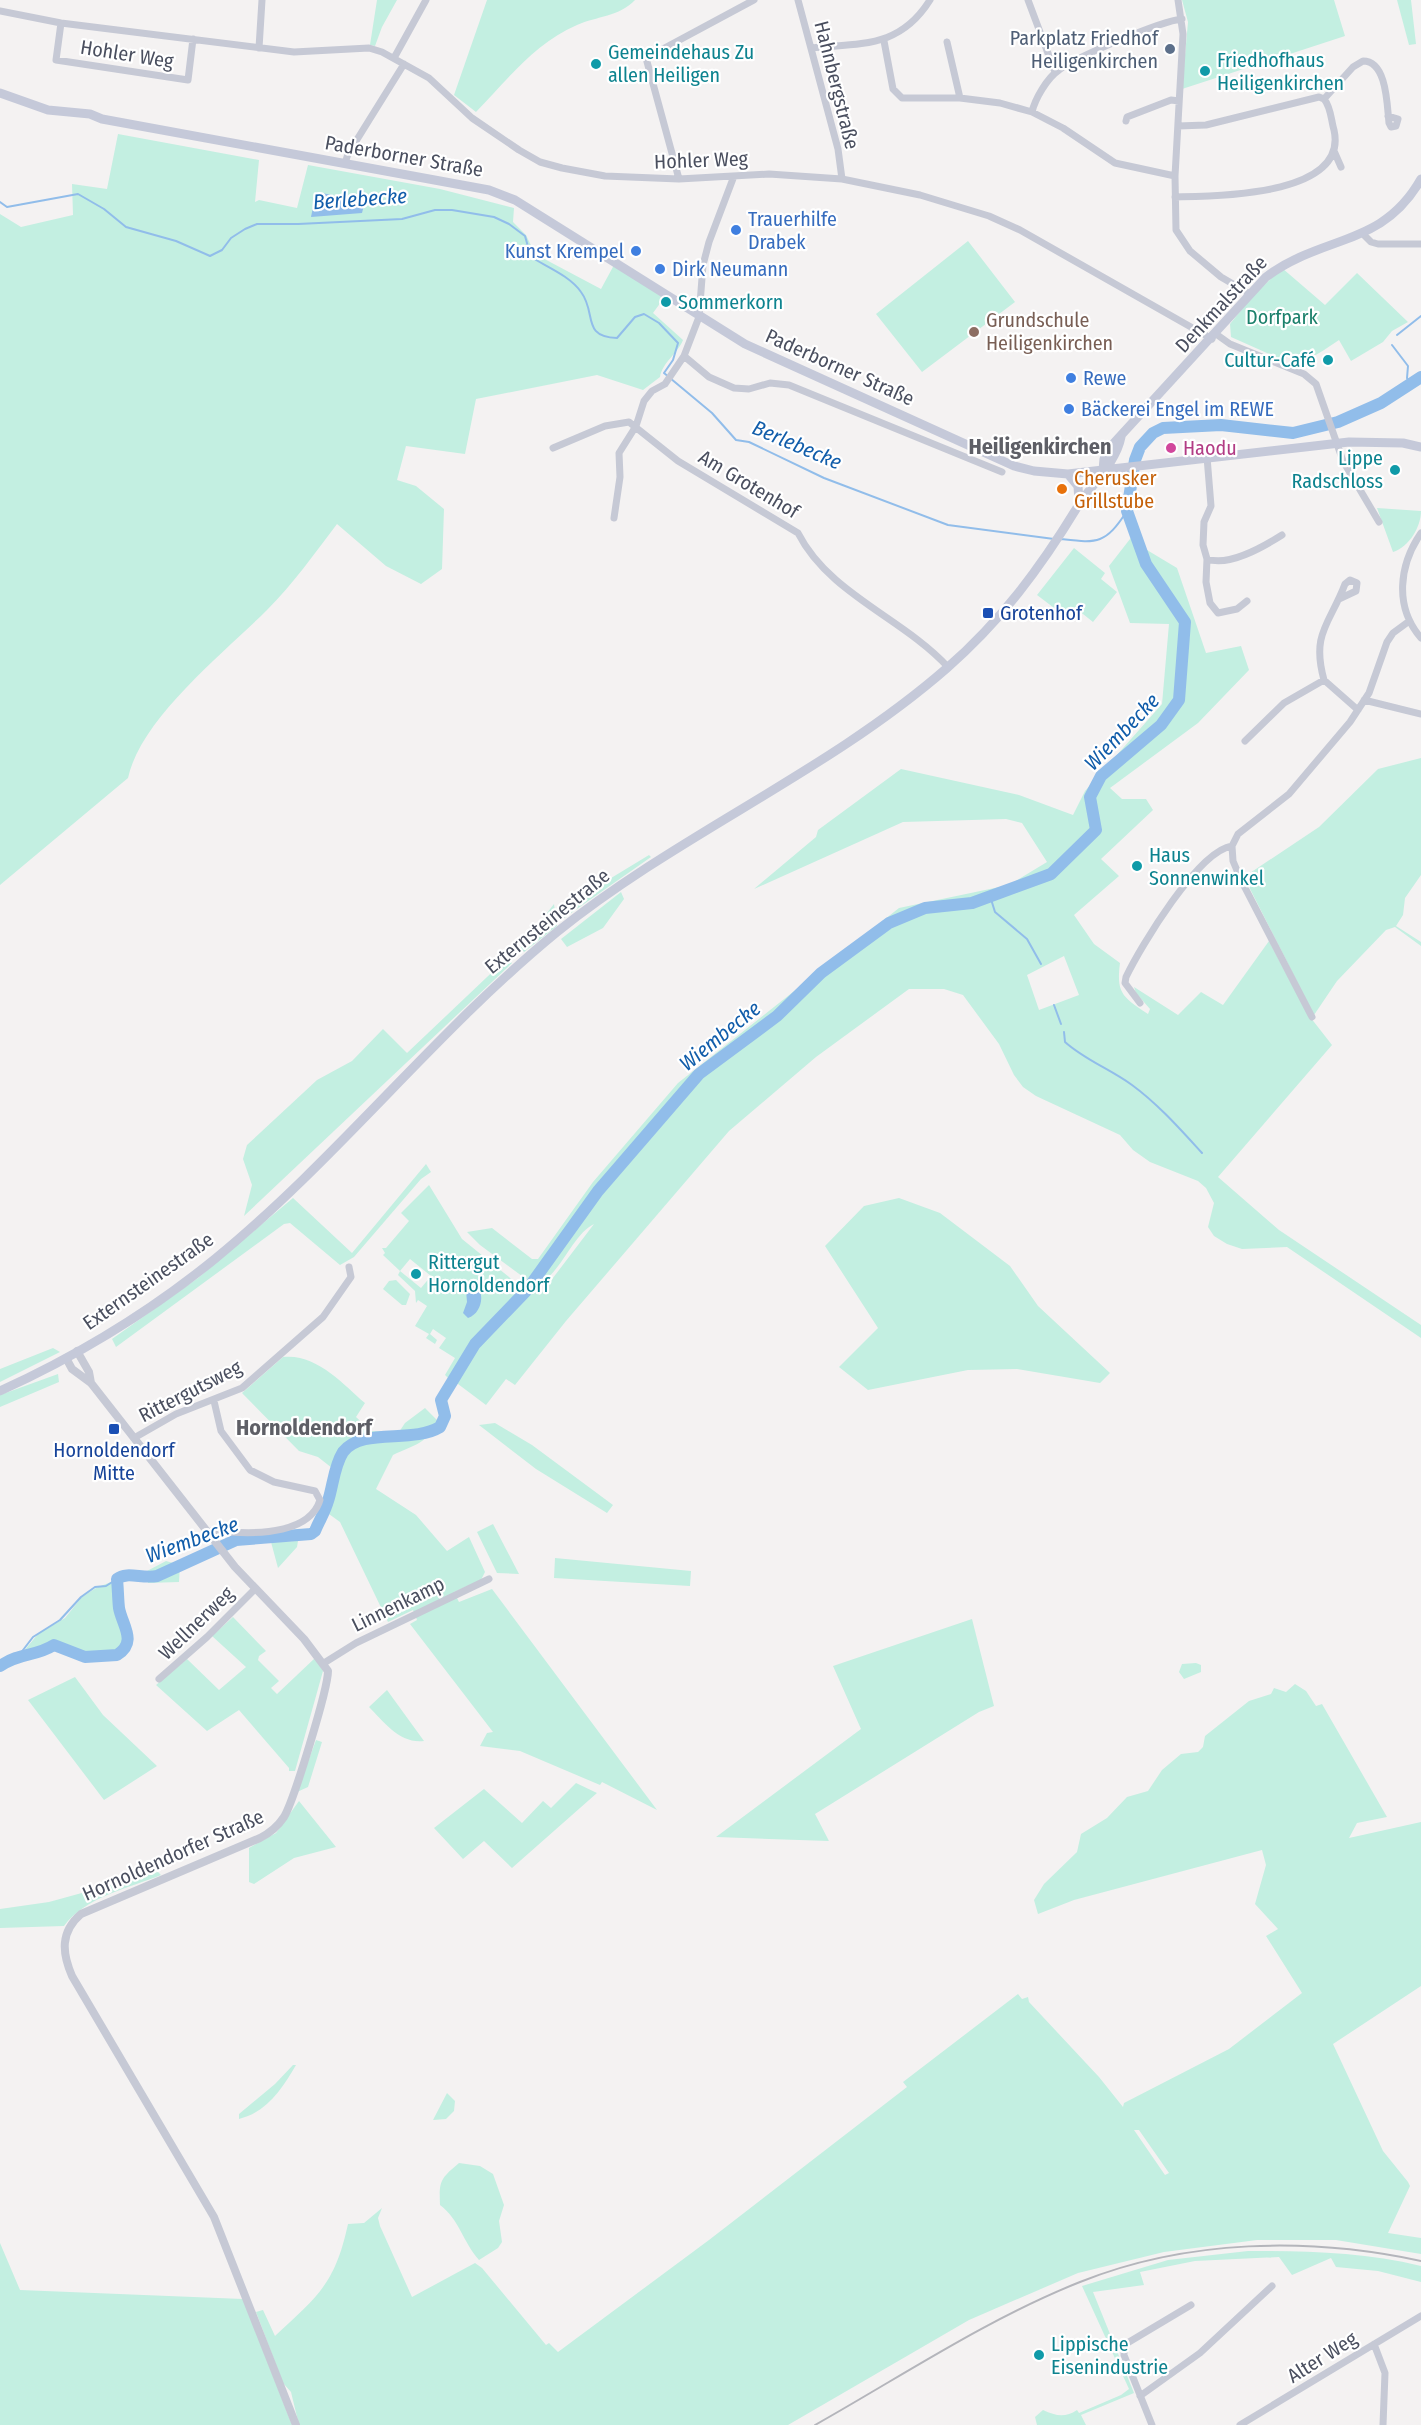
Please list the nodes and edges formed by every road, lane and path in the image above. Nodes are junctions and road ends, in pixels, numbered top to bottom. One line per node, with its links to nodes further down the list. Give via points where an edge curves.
1 (262, 0): 14 (street)
2 (426, 0): 16 (street)
3 (754, 0): 32 (street, via 646,58)
4 (798, 0): 15 (street, Hahnbergstraße)
5 (930, 0): 12 (street, via 907,26)
6 (1028, 0): 18 (street)
7 (1178, 0): 9 (street)
8 (0, 11): 10 (street, Hohler Weg)
9 (1182, 19): 18 (street, via 1161,24); 22 (street)
10 (61, 23): 11 (street, Hohler Weg); 11 (street, Hohler Weg, via 56,60 188,80)
11 (193, 39): 14 (street, Hohler Weg)
12 (884, 41): 15 (street); 20 (street, via 894,89 902,98)
13 (947, 42): 20 (street)
14 (259, 48): 16 (street, Hohler Weg, via 306,53 369,48)
15 (812, 48): 33 (street, Hahnbergstraße)
16 (394, 58): 17 (street, Hohler Weg)
17 (404, 64): 28 (street); 32 (street, Hohler Weg, via 444,89 472,118 540,162 605,176)
18 (1055, 72): 23 (street)
19 (0, 93): 28 (main road, Paderborner Straße, via 62,112)
20 (960, 98): 23 (street)
21 (1324, 99): 24 (street, via 1353,67 1368,61 1378,67); 26 (street, via 1319,97 1206,125); 27 (street, via 1335,135)
22 (1179, 100): 25 (street, via 1127,117); 26 (street)
23 (1032, 112): 31 (street, via 1115,163)
24 (1388, 116)
25 (1126, 121)
26 (1178, 126): 31 (street)
27 (1334, 151): 29 (street); 35 (street, via 1307,176 1279,188)
28 (345, 163): 39 (main road, Paderborner Straße, via 489,190 515,200)
29 (1341, 167)
30 (734, 176): 32 (street, Hohler Weg); 33 (street, Hohler Weg); 39 (street, via 703,265)
31 (1175, 176): 35 (street)
32 (679, 179)
33 (842, 179): 40 (street, Hohler Weg, via 920,195 989,216 1061,251)
34 (1421, 179): 36 (main road, Denkmalstraße, via 1395,213)
35 (1175, 197): 38 (street, via 1175,226 1186,247 1221,277)
36 (1363, 234): 37 (street, via 1371,242); 38 (main road, Denkmalstraße, via 1295,257)
37 (1421, 244)
38 (1250, 294): 40 (main road, Denkmalstraße)
39 (699, 317): 41 (street); 49 (main road, Paderborner Straße, via 764,354 1017,467)
40 (1214, 337): 43 (street, Hohler Weg, via 1304,374 1318,388); 47 (main road, Denkmalstraße, via 1120,437 1107,453)
41 (684, 356): 42 (street, via 665,384 644,401); 48 (street, via 709,378 734,388 749,389 770,383 789,385)
42 (636, 426): 45 (street, via 623,422 605,426); 51 (street, via 620,453); 60 (street, Am Grotenhof, via 678,461 798,534 808,554 826,572 929,646)
43 (1338, 443): 44 (main road, Paderborner Straße); 46 (main road, Paderborner Straße); 52 (street, Hohler Weg, via 1343,461)
44 (1421, 447)
45 (553, 448)
46 (1207, 457): 47 (main road, Paderborner Straße); 55 (street, via 1211,506 1204,522)
47 (1103, 470): 49 (main road, Paderborner Straße); 50 (main road, Externsteinestraße)
48 (1002, 472)
49 (1068, 474): 50 (main road, via 1078,486)
50 (1079, 505): 60 (main road, Externsteinestraße, via 1014,601)
51 (614, 518)
52 (1379, 522)
53 (1421, 533): 58 (street, via 1411,548 1402,579)
54 (1282, 535): 55 (street, via 1219,563)
55 (1207, 559): 57 (street, via 1207,593 1216,611 1229,612)
56 (1339, 599): 56 (street, via 1348,581 1357,583 1356,591); 61 (street, via 1319,640)
57 (1247, 601)
58 (1408, 622): 59 (street); 62 (street, via 1387,642)
59 (1421, 638)
60 (948, 668): 70 (main road, Externsteinestraße, via 865,731 663,856 560,930 447,1032 269,1211 186,1281)
61 (1324, 680): 63 (street); 65 (street, via 1284,703)
62 (1364, 700): 63 (street); 64 (street)
63 (1358, 710): 66 (street, via 1289,794 1238,834)
64 (1421, 714)
65 (1245, 741)
66 (1232, 846): 67 (street, via 1214,853 1186,884 1137,956 1125,983); 68 (street, via 1239,876)
67 (1140, 1003)
68 (1312, 1017)
69 (349, 1267): 74 (street, Rittergutsweg, via 351,1276 323,1317 242,1388)
70 (77, 1351): 71 (main road, Externsteinestraße); 72 (street)
71 (66, 1358): 72 (street, via 72,1369); 73 (main road, Externsteinestraße)
72 (91, 1383): 75 (street)
73 (0, 1391)
74 (214, 1401): 75 (street, Rittergutsweg, via 176,1414); 76 (street, via 221,1431 250,1470 274,1482 315,1491 320,1500 311,1516 294,1525 255,1532)
75 (134, 1438): 76 (street)
76 (208, 1532): 78 (street)
77 (489, 1580): 79 (street, Linnenkamp, via 356,1643)
78 (255, 1589): 79 (street); 80 (street, Wellnerweg)
79 (324, 1663): 86 (street, Hornoldendorfer Straße, via 328,1675 325,1691 290,1801 278,1825 260,1838 81,1914 70,1926 63,1947 72,1976 214,2217)
80 (159, 1679)
81 (1272, 2286): 85 (street, via 1200,2353)
82 (1191, 2306): 85 (street, via 1124,2345)
83 (1421, 2316): 84 (street, Alter Weg)
84 (1374, 2344): 88 (street, Alter Weg); 89 (street, via 1385,2373)
85 (1140, 2396): 87 (street)
86 (296, 2425)
87 (1152, 2425)
88 (1240, 2425)
89 (1383, 2425)

